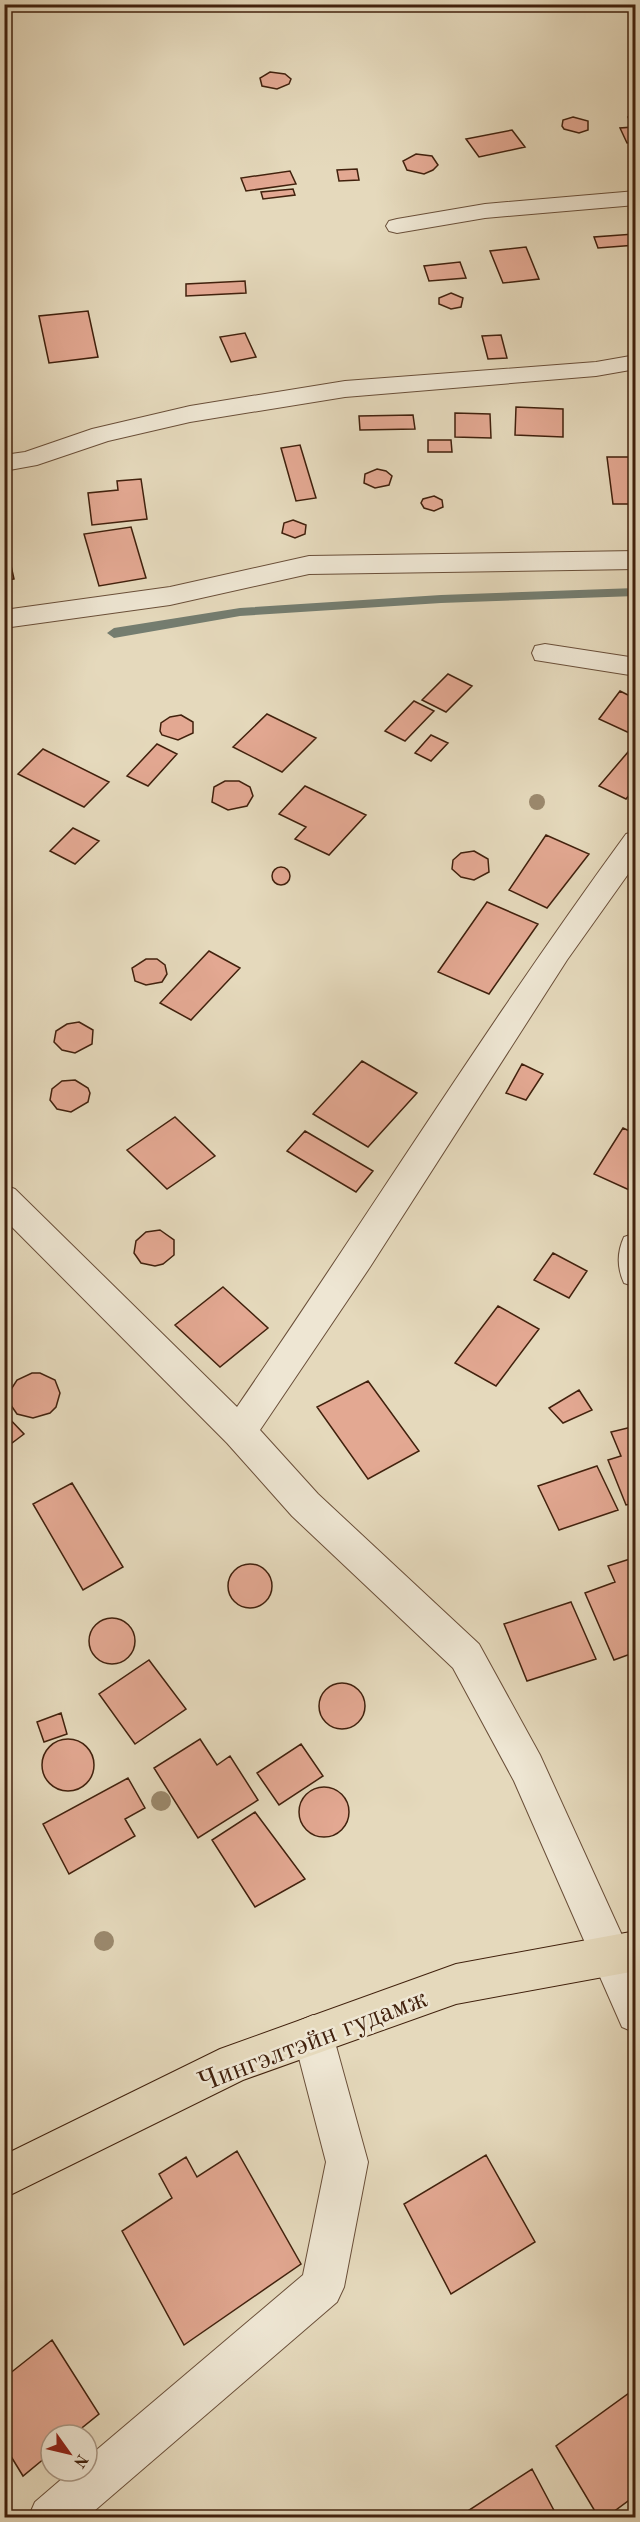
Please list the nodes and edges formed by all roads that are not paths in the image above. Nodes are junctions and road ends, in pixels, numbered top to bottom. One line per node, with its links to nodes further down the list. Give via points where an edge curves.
1 (636, 198): 2 (street, via 485,211)
2 (397, 226)
3 (636, 362): 4 (street, via 596,369 345,389 190,414)
4 (4, 463)
5 (636, 560): 6 (street, via 309,566 170,596)
6 (4, 619)
7 (545, 653): 8 (street)
8 (636, 667)
9 (636, 841): 13 (street, via 556,952 358,1257)
10 (4, 1197): 13 (street)
11 (636, 1247): 12 (street)
12 (636, 1273)
13 (238, 1432): 14 (street, via 305,1505 466,1656)
14 (623, 1953): 15 (street); 16 (main road, Чингэлтэйн гудамж, via 456,1984)
15 (636, 2013)
16 (313, 2035): 17 (main road, Чингэлтэйн гудамж, via 234,2063); 18 (street, via 347,2162 322,2287)
17 (4, 2177)
18 (51, 2517)

